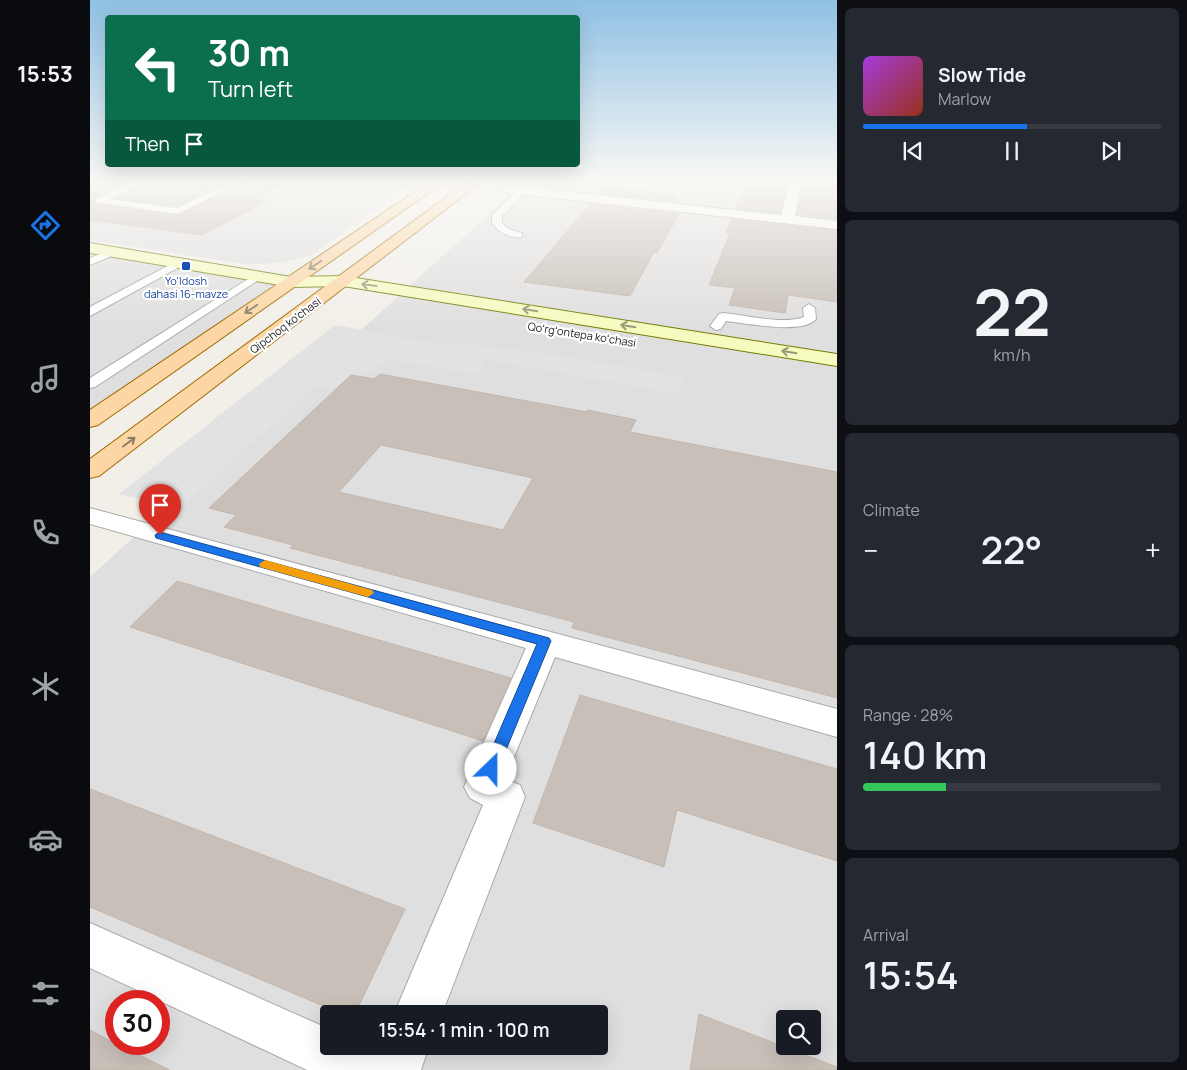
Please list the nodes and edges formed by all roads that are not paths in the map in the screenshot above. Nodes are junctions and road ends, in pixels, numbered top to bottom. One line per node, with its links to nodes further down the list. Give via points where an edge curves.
1 (369, 229): 10 (main road, one-way to 10)
2 (413, 229): 11 (main road, Qipchoq ko'chasi)
3 (503, 229): 4 (lane)
4 (518, 235)
5 (90, 248): 6 (main road)
6 (112, 252): 7 (lane); 8 (main road)
7 (90, 262)
8 (177, 264): 9 (main road); 14 (lane)
9 (256, 276): 10 (main road); 18 (lane)
10 (291, 282): 11 (main road, Qoʻrgʻontepa koʻchasi); 12 (main road, Qoʻrgʻontepa koʻchasi); 19 (main road, one-way to 19)
11 (343, 282): 12 (main road, Qipchoq ko'chasi); 16 (main road, Qoʻrgʻontepa koʻchasi, one-way to 11)
12 (326, 294): 17 (main road, Qoʻrgʻontepa koʻchasi); 20 (main road, Qipchoq ko'chasi, one-way to 12)
13 (810, 308): 15 (lane, via 810,319 805,323 723,317)
14 (90, 312)
15 (716, 326)
16 (837, 360)
17 (837, 375)
18 (90, 384)
19 (90, 420)
20 (90, 471)
21 (90, 516): 22 (street)
22 (545, 641): 23 (street); 25 (street, via 483,787 506,797)
23 (837, 723)
24 (90, 945): 27 (street)
25 (422, 1005)
26 (402, 1055): 28 (street)
27 (362, 1070)
28 (396, 1070)

